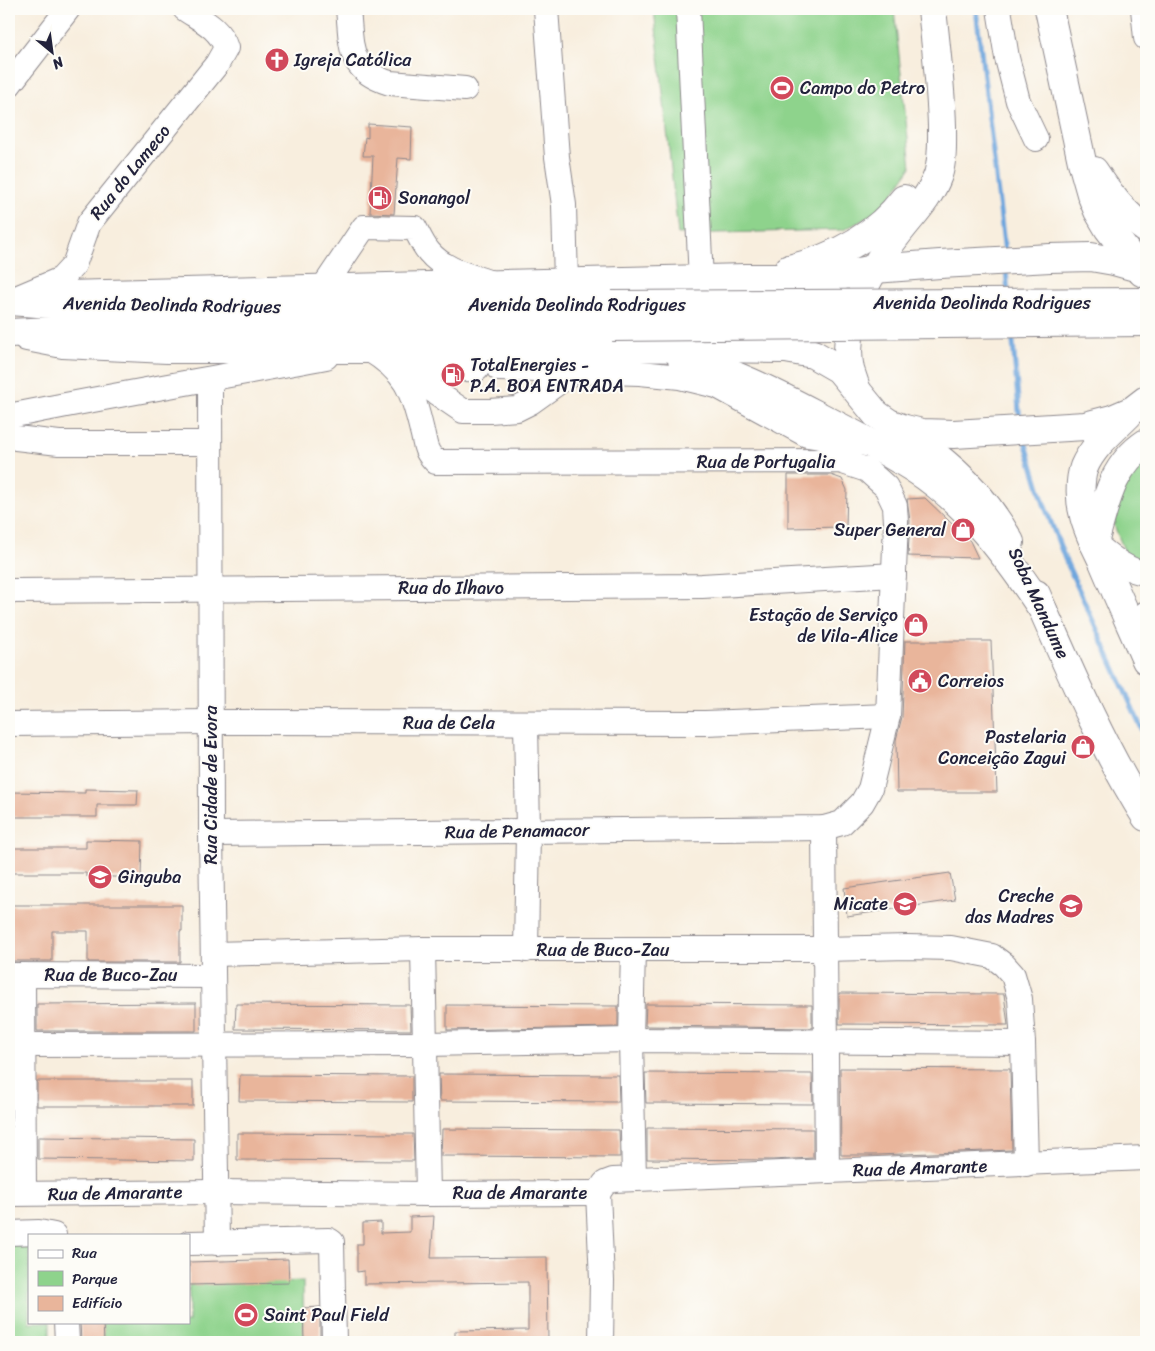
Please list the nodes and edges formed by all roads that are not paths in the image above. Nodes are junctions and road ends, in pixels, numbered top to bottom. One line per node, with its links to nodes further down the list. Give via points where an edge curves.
1 (68, 9): 12 (street)
2 (185, 9): 24 (street, Rua do Lameco, via 223,39 226,48 217,64 89,222 74,265 61,279)
3 (348, 9): 13 (street, via 352,53 356,62 369,73 390,83)
4 (546, 9): 21 (street, via 564,205)
5 (688, 9): 20 (street)
6 (932, 9): 11 (main road)
7 (998, 9): 15 (street, via 1018,101)
8 (1049, 9): 14 (main road)
9 (1143, 9): 10 (street)
10 (1146, 38)
11 (939, 82): 17 (main road, via 942,142 938,174 931,191 885,250); 19 (main road, via 927,150 909,192 895,211 880,226 831,255 792,269)
12 (9, 85)
13 (465, 88)
14 (1068, 94): 16 (main road, via 1093,170 1110,196); 18 (main road, via 1082,162 1098,211)
15 (1036, 139)
16 (1146, 229)
17 (874, 270): 18 (main road, via 1091,257); 19 (main road, via 808,278); 33 (main road, via 865,284 855,313 848,353)
18 (1144, 272)
19 (746, 278): 20 (main road)
20 (702, 280): 21 (main road)
21 (566, 282): 22 (main road)
22 (498, 284): 23 (main road); 23 (street, via 450,269 429,252 415,228 364,227)
23 (323, 288): 24 (main road, via 73,294)
24 (9, 301): 27 (main road, Avenida Deolinda Rodrigues)
25 (1146, 302): 27 (main road, Avenida Deolinda Rodrigues, bridge)
26 (1146, 322): 27 (main road, Avenida Deolinda Rodrigues, bridge)
27 (611, 327): 28 (main road, Avenida Deolinda Rodrigues); 29 (main road, via 496,346); 33 (main road, Soba Mandume, via 813,354 840,369); 40 (main road, via 679,356 747,379)
28 (9, 333): 29 (main road, via 63,344 158,349)
29 (368, 349): 30 (street, Rua de Portugalia); 32 (street)
30 (400, 370): 31 (street); 31 (street, via 463,411 517,409); 43 (street, Rua de Portugalia, via 417,406 428,453 436,462 840,461 867,470 886,487 895,506)
31 (573, 372): 40 (street, via 640,373 717,386 807,435)
32 (210, 379): 35 (street); 38 (street, Rua Cidade de Evora)
33 (856, 389): 36 (main road, Soba Mandume, via 876,414)
34 (1142, 402): 36 (main road, via 1099,423 1063,428 954,434 922,433); 41 (main road, via 1094,449 1084,469 1082,504)
35 (9, 416)
36 (889, 423): 46 (main road, Soba Mandume, via 952,469 987,504 1022,563)
37 (9, 436): 38 (street, via 59,442)
38 (210, 442): 44 (street, Rua Cidade de Evora)
39 (1146, 443): 41 (main road, via 1127,459 1117,473 1109,489)
40 (874, 445): 46 (main road, via 914,469 968,514 1010,561)
41 (1094, 543): 42 (street, via 1118,561); 49 (main road)
42 (1146, 573)
43 (894, 576): 44 (street, Rua do Ilhavo, via 702,586); 50 (street, Rua de Portugalia)
44 (210, 589): 45 (street, Rua do Ilhavo); 51 (street, Rua Cidade de Evora)
45 (9, 591)
46 (1043, 610): 54 (main road, Soba Mandume, via 1098,729)
47 (1146, 613): 48 (street)
48 (1146, 632)
49 (1146, 660)
50 (888, 716): 52 (street, Rua de Cela, via 705,723); 55 (street, Rua de Portugalia, via 870,789 862,803 842,823)
51 (211, 722): 52 (street, Rua de Cela); 53 (street, Rua de Cela); 57 (street, Rua Cidade de Evora)
52 (526, 723): 56 (street)
53 (9, 724)
54 (1146, 817)
55 (824, 828): 56 (street, Rua de Penamacor); 60 (street)
56 (528, 831): 57 (street, Rua de Penamacor); 61 (street)
57 (211, 834): 62 (street, Rua Cidade de Evora)
58 (423, 949): 61 (street, Rua de Buco-Zau); 62 (street, Rua de Buco-Zau); 68 (street)
59 (634, 949): 60 (street, Rua de Buco-Zau); 61 (street, Rua de Buco-Zau); 64 (street)
60 (824, 949): 65 (street); 66 (street, Rua de Buco-Zau, via 952,948 992,956 1013,975 1020,999)
61 (526, 950)
62 (213, 965): 63 (street, Rua de Buco-Zau); 69 (street, Rua Cidade de Evora)
63 (16, 975): 67 (street)
64 (631, 1040): 65 (street); 68 (street); 73 (street)
65 (826, 1041): 66 (street); 72 (street)
66 (1023, 1043): 71 (street)
67 (16, 1044): 69 (street); 75 (street)
68 (426, 1044): 69 (street); 77 (street)
69 (215, 1045): 74 (street, Rua Cidade de Evora)
70 (1146, 1158): 71 (street, Rua de Amarante)
71 (1026, 1164): 72 (street, Rua de Amarante)
72 (827, 1171): 73 (street, Rua de Amarante)
73 (634, 1179): 76 (street, Rua de Amarante, via 605,1183)
74 (216, 1192): 75 (street, Rua de Amarante); 77 (street, Rua de Amarante); 81 (street, Rua Cidade de Evora)
75 (16, 1193)
76 (598, 1193): 77 (street, Rua de Amarante); 85 (street)
77 (428, 1194)
78 (9, 1233): 79 (street)
79 (49, 1234)
80 (190, 1243): 81 (street)
81 (217, 1243): 84 (street, via 331,1241)
82 (66, 1324): 83 (street)
83 (67, 1342)
84 (334, 1342)
85 (601, 1342)

